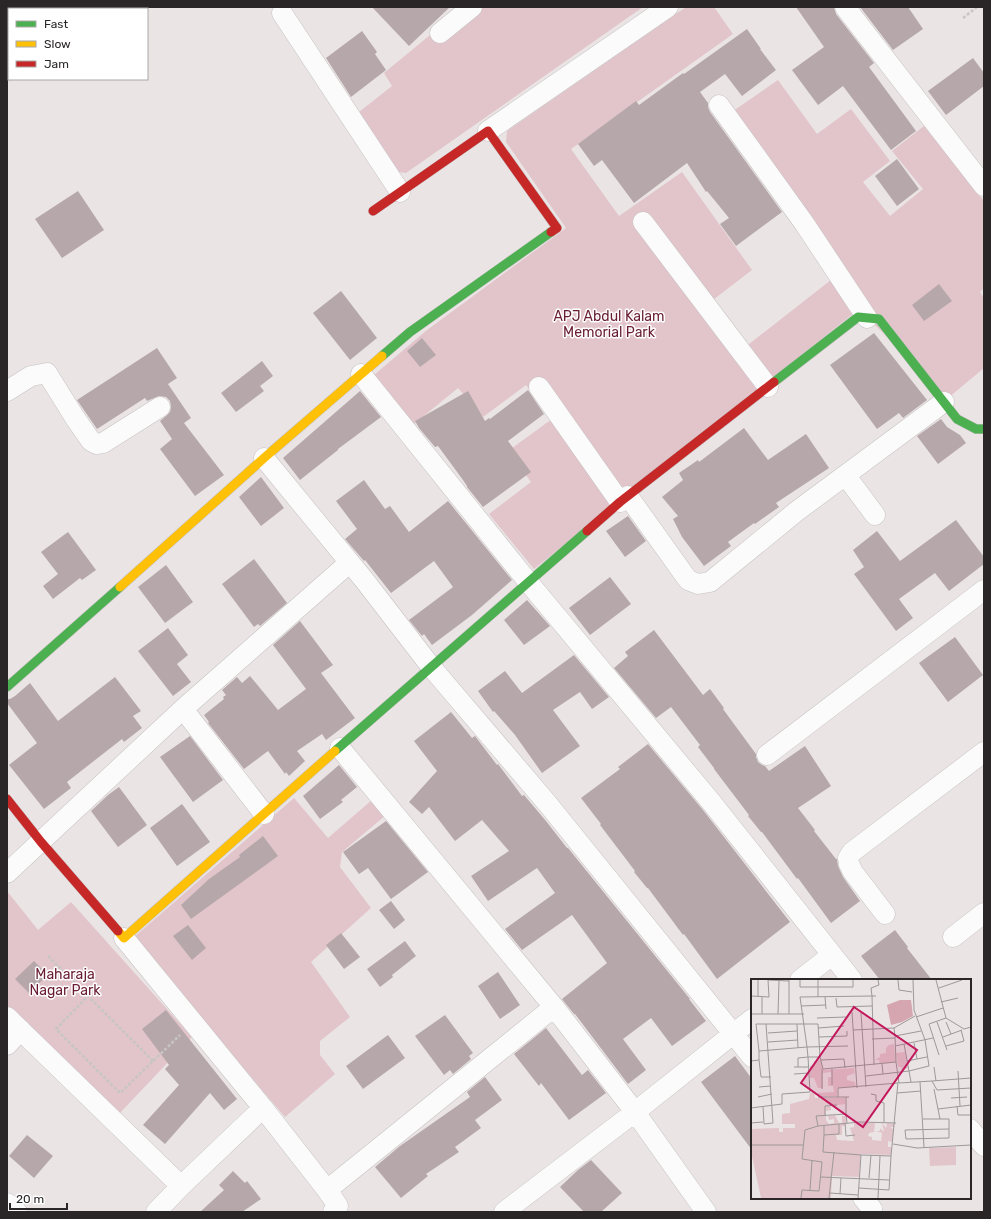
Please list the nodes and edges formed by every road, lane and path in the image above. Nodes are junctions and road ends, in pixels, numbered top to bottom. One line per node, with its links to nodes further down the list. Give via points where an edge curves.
1 (472, 7): 7 (street)
2 (668, 7): 9 (street)
3 (845, 7): 10 (street)
4 (977, 7): 6 (path)
5 (283, 9): 11 (street)
6 (963, 18)
7 (440, 33)
8 (719, 105): 14 (street, via 804,223)
9 (488, 131): 11 (street); 15 (street, via 557,228 410,332)
10 (981, 175)
11 (400, 192): 12 (street)
12 (373, 212)
13 (643, 222): 17 (street)
14 (867, 318): 17 (street, via 858,317); 19 (street, via 879,319)
15 (362, 374): 22 (street); 27 (street)
16 (539, 387): 24 (street)
17 (768, 387): 24 (street)
18 (7, 391): 20 (street, via 31,376 47,373 75,418 91,441 96,444 103,443)
19 (944, 402): 21 (street, via 957,419); 23 (street)
20 (160, 407)
21 (981, 432)
22 (264, 458): 26 (street); 30 (street)
23 (846, 476): 24 (street, via 797,511 710,582 698,584 688,580); 25 (street)
24 (624, 499): 27 (street)
25 (875, 515)
26 (349, 562): 29 (street); 31 (street)
27 (528, 583): 29 (street); 43 (street, via 712,803)
28 (984, 590): 34 (street)
29 (432, 668): 32 (street); 52 (street, via 547,803)
30 (7, 687)
31 (183, 709): 36 (street); 37 (street)
32 (340, 748): 36 (street); 48 (street)
33 (984, 752): 40 (street, via 852,852 848,858 853,872)
34 (767, 755)
35 (7, 799): 37 (street)
36 (264, 814): 42 (street)
37 (41, 842): 38 (street); 42 (street)
38 (7, 873)
39 (984, 913): 41 (street)
40 (885, 914)
41 (953, 937)
42 (124, 938): 50 (street)
43 (832, 955): 45 (street); 46 (street)
44 (48, 956): 47 (path)
45 (801, 979)
46 (851, 979)
47 (88, 996): 55 (path); 55 (path, via 56,1029 120,1093)
48 (554, 1006): 57 (street); 62 (street)
49 (751, 1020): 52 (street)
50 (193, 1022): 55 (path); 56 (street)
51 (14, 1023): 53 (street); 60 (street)
52 (733, 1034): 54 (street); 57 (street)
53 (7, 1045)
54 (751, 1056)
55 (153, 1061)
56 (263, 1108): 60 (street); 62 (street)
57 (635, 1112): 65 (street); 66 (street)
58 (971, 1130): 59 (street)
59 (984, 1146)
60 (181, 1186): 64 (street)
61 (7, 1202): 63 (street)
62 (335, 1205)
63 (17, 1212)
64 (156, 1212)
65 (504, 1212)
66 (706, 1212)

